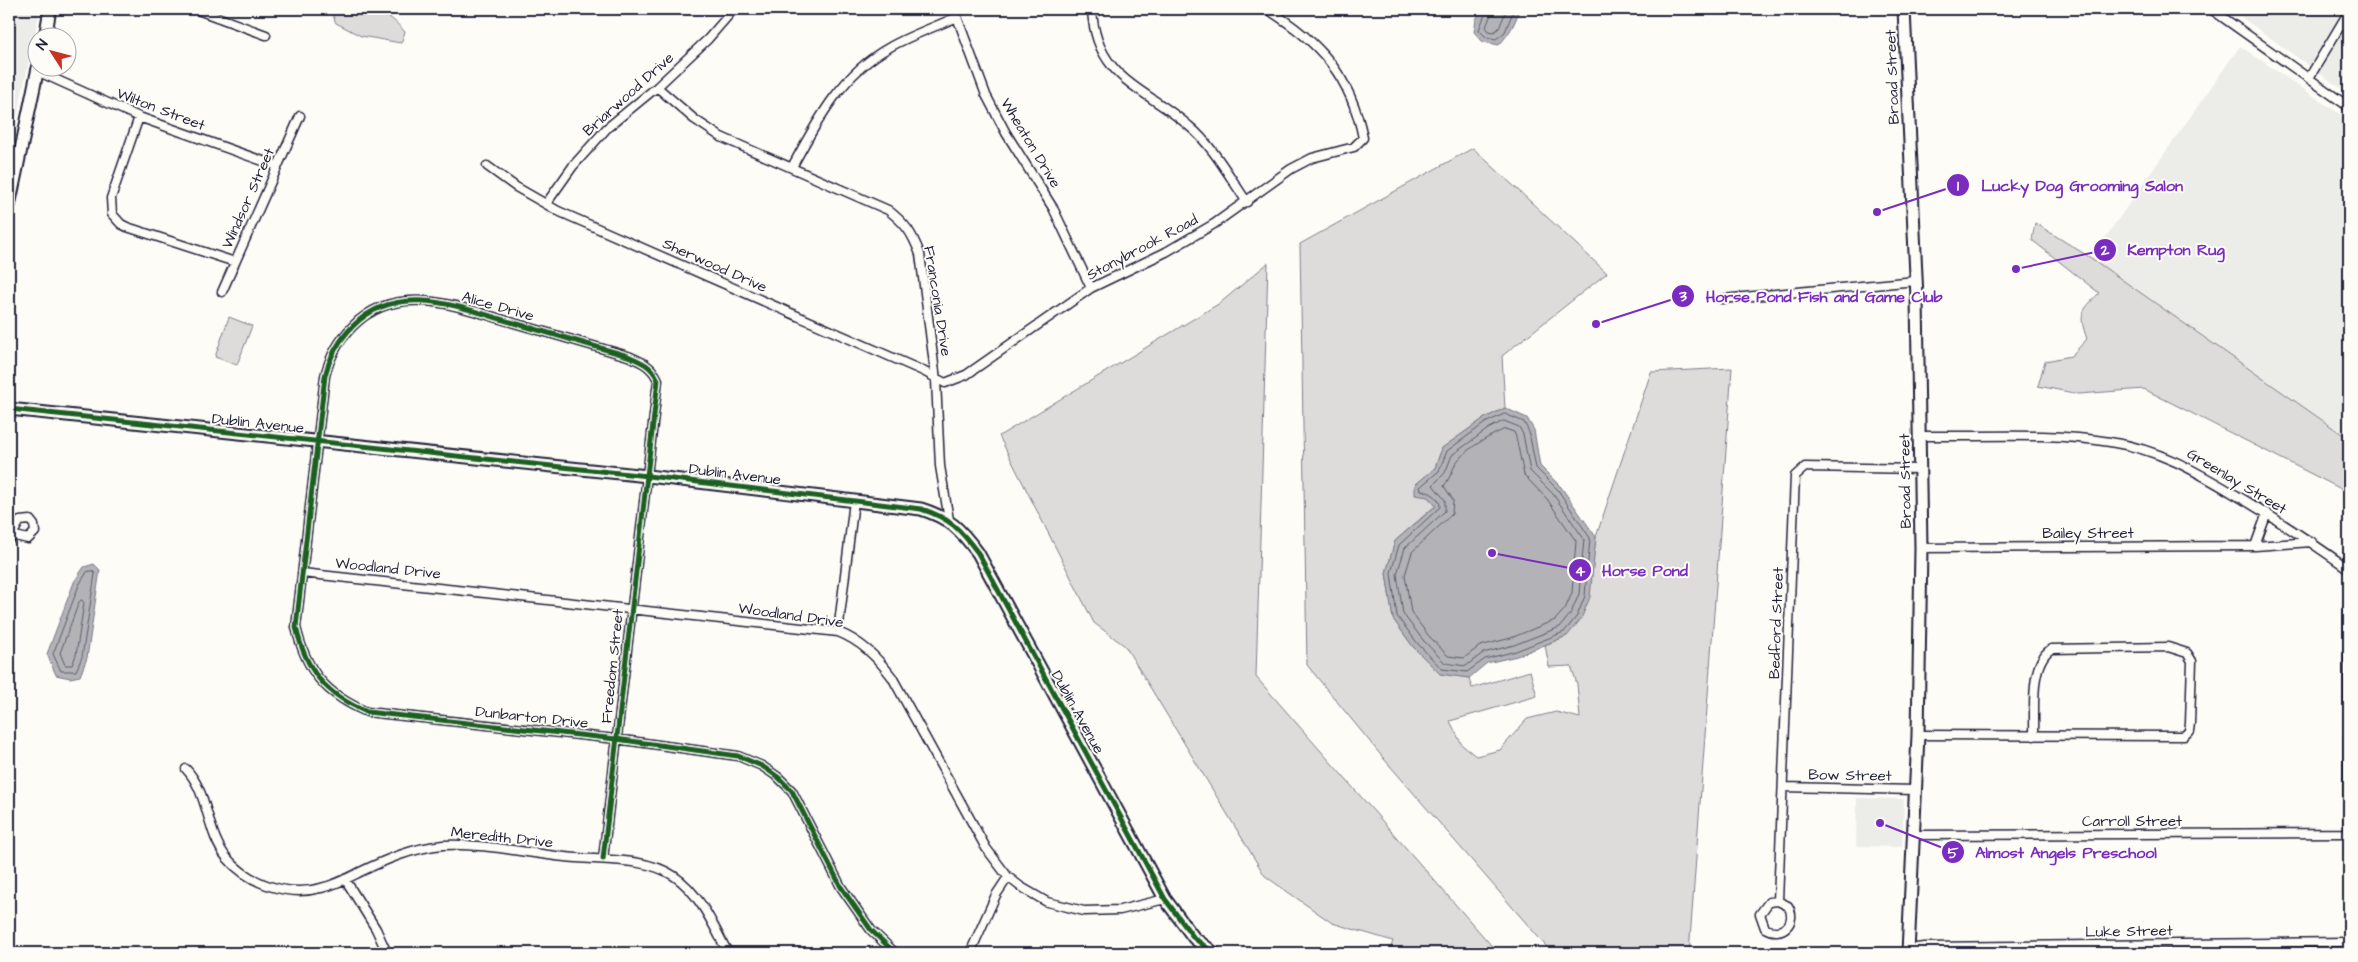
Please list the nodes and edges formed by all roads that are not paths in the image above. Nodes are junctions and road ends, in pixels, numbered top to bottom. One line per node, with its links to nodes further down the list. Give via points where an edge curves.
1 (50, 9): 11 (street)
2 (196, 9): 12 (street)
3 (734, 9): 16 (street, Briarwood Drive, via 708,39)
4 (954, 9): 10 (street, Wheaton Drive)
5 (1092, 9): 24 (street, via 1099,44 1110,64 1131,85 1190,126 1207,144)
6 (1267, 9): 24 (street, Stonybrook Road, via 1308,37 1338,70 1353,100 1363,138 1354,147 1312,158 1291,169)
7 (1904, 9): 28 (street, Broad Street)
8 (2211, 9): 15 (street)
9 (2349, 11): 15 (street)
10 (957, 17): 22 (street, via 890,47 855,73 819,118); 29 (street, Wheaton Drive, via 986,95 1053,208)
11 (46, 28)
12 (266, 35)
13 (36, 78): 23 (street)
14 (57, 78): 19 (street, Wilton Street)
15 (2308, 78): 17 (street)
16 (657, 87): 22 (street, Franconia Drive, via 721,137); 25 (street, Briarwood Drive, via 607,128 573,166)
17 (2349, 108)
18 (300, 116): 20 (street, Windsor Street)
19 (139, 117): 20 (street, Wilton Street); 27 (street, via 111,198 112,214 121,224)
20 (277, 166): 27 (street, Windsor Street)
21 (487, 166): 25 (street, Sherwood Drive)
22 (792, 167): 32 (street, Franconia Drive, via 888,210 904,223 920,254)
23 (11, 183): 26 (street)
24 (1247, 202): 29 (street, Stonybrook Road, via 1166,252)
25 (546, 204): 32 (street, Sherwood Drive, via 923,371)
26 (9, 206)
27 (235, 262): 30 (street, Windsor Street)
28 (1916, 280): 31 (street); 34 (street, Broad Street)
29 (1091, 288): 32 (street, Stonybrook Road, via 966,375 945,383)
30 (222, 292)
31 (1722, 299)
32 (936, 380): 40 (street, Franconia Drive, via 940,466)
33 (9, 409): 35 (street, Dublin Avenue)
34 (1920, 436): 36 (street, Broad Street); 39 (street, Greenlay Street, via 2051,437 2110,442 2174,460)
35 (318, 441): 37 (street, Dublin Avenue); 37 (street, Alice Drive, via 325,376 330,359 343,337 362,318 384,305 401,300 428,301 456,306 628,356 648,365 659,386); 45 (street, Dunbarton Drive)
36 (1920, 469): 43 (street, Broad Street); 53 (street, Bedford Street, via 1805,467 1795,476)
37 (648, 476): 38 (street, Dublin Avenue); 47 (street, Freedom Street)
38 (854, 501): 40 (street, Dublin Avenue, via 921,509); 48 (street)
39 (2267, 513): 41 (street, Greenlay Street); 42 (street)
40 (949, 520): 60 (street, Dublin Avenue, via 978,553)
41 (2312, 542): 42 (street, Bailey Street); 44 (street, Greenlay Street)
42 (2255, 546): 43 (street, Bailey Street)
43 (1921, 548): 49 (street, Broad Street)
44 (2349, 569)
45 (302, 573): 47 (street, Woodland Drive); 51 (street, Dunbarton Drive, via 296,627 301,649 312,672 329,691 346,703 367,712)
46 (2349, 599): 55 (street)
47 (630, 610): 48 (street, Woodland Drive); 51 (street, Freedom Street)
48 (838, 632): 58 (street, Woodland Drive, via 864,646 892,676 974,827)
49 (1918, 735): 50 (street); 54 (street, Broad Street)
50 (2034, 736): 50 (street, via 2184,736 2190,723 2192,660 2187,652 2168,646 2051,649 2044,654 2037,669)
51 (616, 739): 57 (street, Freedom Street); 66 (street, Dunbarton Drive, via 738,756 778,777 792,791 841,887 871,930)
52 (186, 769): 59 (street, Meredith Drive, via 198,786 220,847 239,870 278,889 320,889)
53 (1783, 787): 54 (street, Bow Street); 61 (street, Bedford Street)
54 (1916, 790): 56 (street, Broad Street)
55 (2348, 833): 56 (street, Carroll Street)
56 (1914, 835): 63 (street, Broad Street)
57 (603, 858): 59 (street, Meredith Drive, via 443,845 398,855); 65 (street, Meredith Drive, via 656,868 674,876 699,902)
58 (1008, 877): 60 (street, Woodland Drive, via 1034,896 1077,910 1120,910); 67 (street, via 996,895)
59 (345, 879): 64 (street)
60 (1165, 899): 68 (street, Dublin Avenue, via 1194,938)
61 (1778, 901): 61 (street, via 1769,902 1760,914 1765,928 1774,932 1785,929 1791,921 1788,906)
62 (2349, 942): 63 (street, Luke Street, via 1924,947)
63 (1908, 951)
64 (387, 953)
65 (728, 953)
66 (895, 953)
67 (970, 953)
68 (1214, 953)

